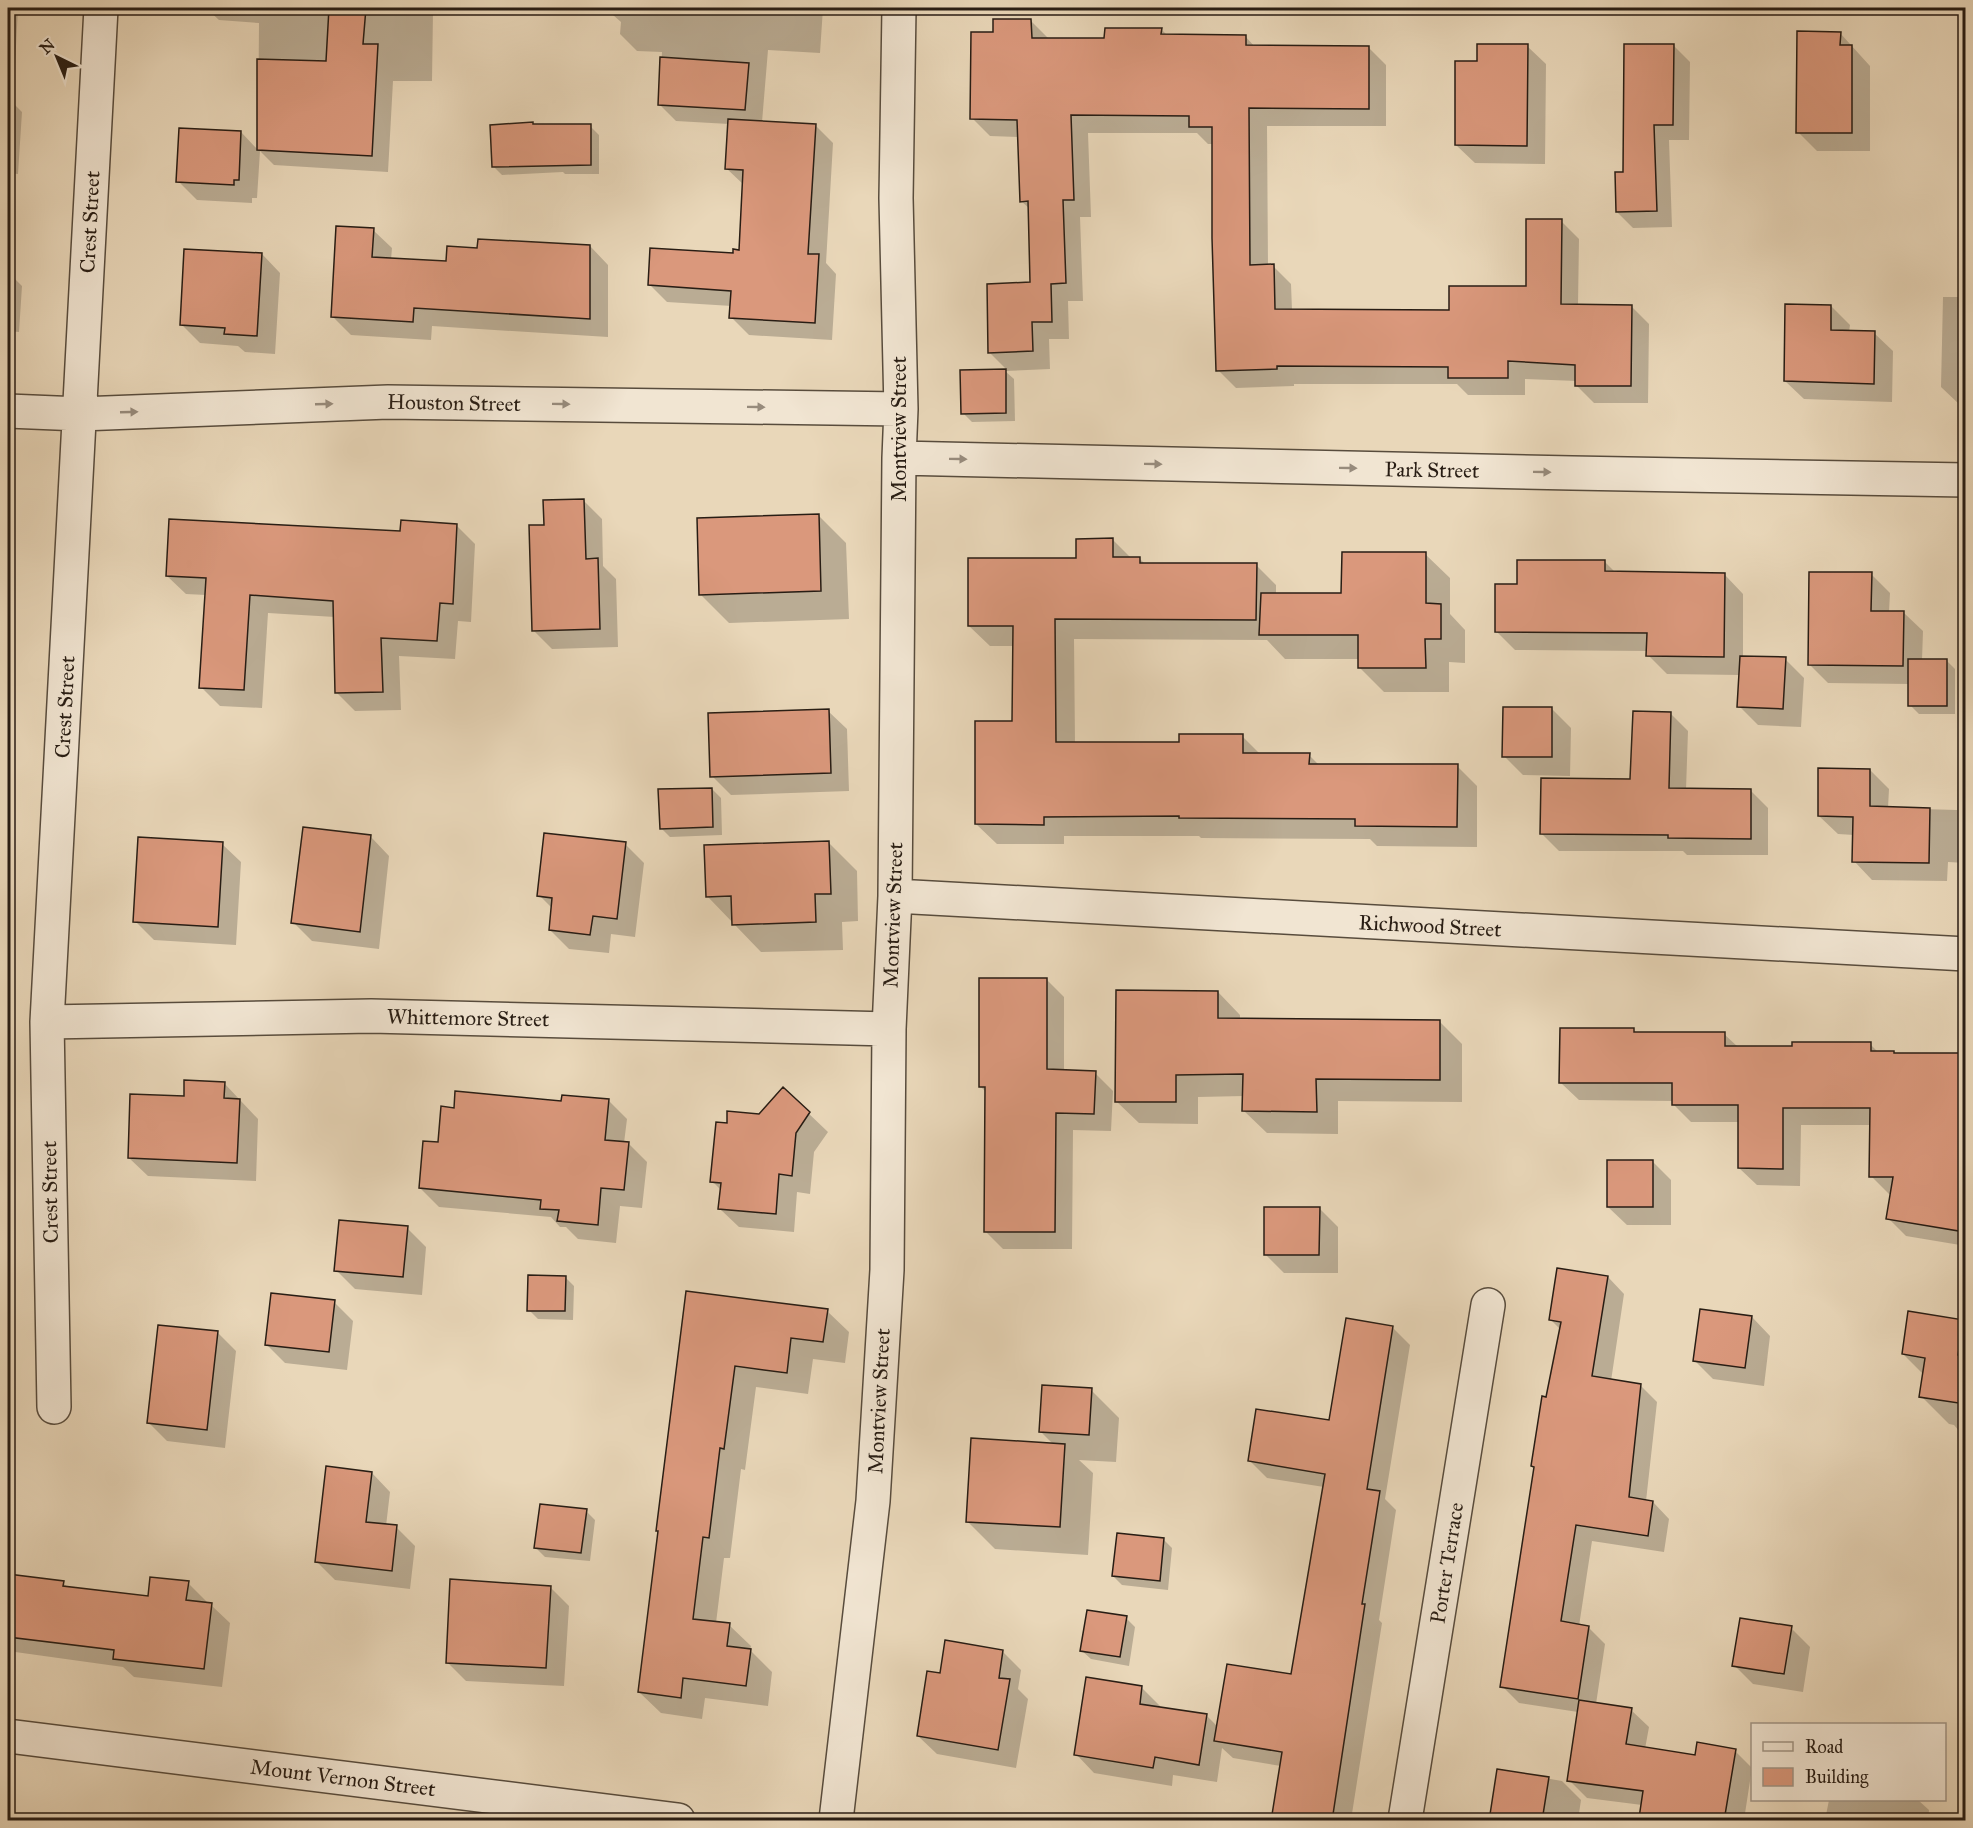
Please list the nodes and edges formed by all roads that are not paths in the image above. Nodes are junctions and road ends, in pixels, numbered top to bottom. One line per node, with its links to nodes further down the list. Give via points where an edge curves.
1 (101, 8): 5 (street, Crest Street)
2 (900, 8): 3 (street, Montview Street, via 896,198)
3 (901, 409): 5 (street, Houston Street, one-way to 3, via 388,402); 6 (street, Montview Street)
4 (8, 411): 5 (street, Houston Street)
5 (80, 414): 10 (street, Crest Street)
6 (899, 458): 7 (street, Park Street, one-way to 7); 8 (street, Montview Street)
7 (1965, 480)
8 (895, 896): 9 (street, Richwood Street); 11 (street, Montview Street)
9 (1965, 954)
10 (47, 1022): 11 (street, Whittemore Street, via 370,1016); 13 (street, Crest Street)
11 (889, 1029): 16 (street, Montview Street, via 886,1270 873,1501)
12 (1488, 1305): 17 (street, Porter Terrace)
13 (54, 1407)
14 (8, 1736): 15 (street, Mount Vernon Street)
15 (678, 1821)
16 (836, 1821)
17 (1405, 1821)

